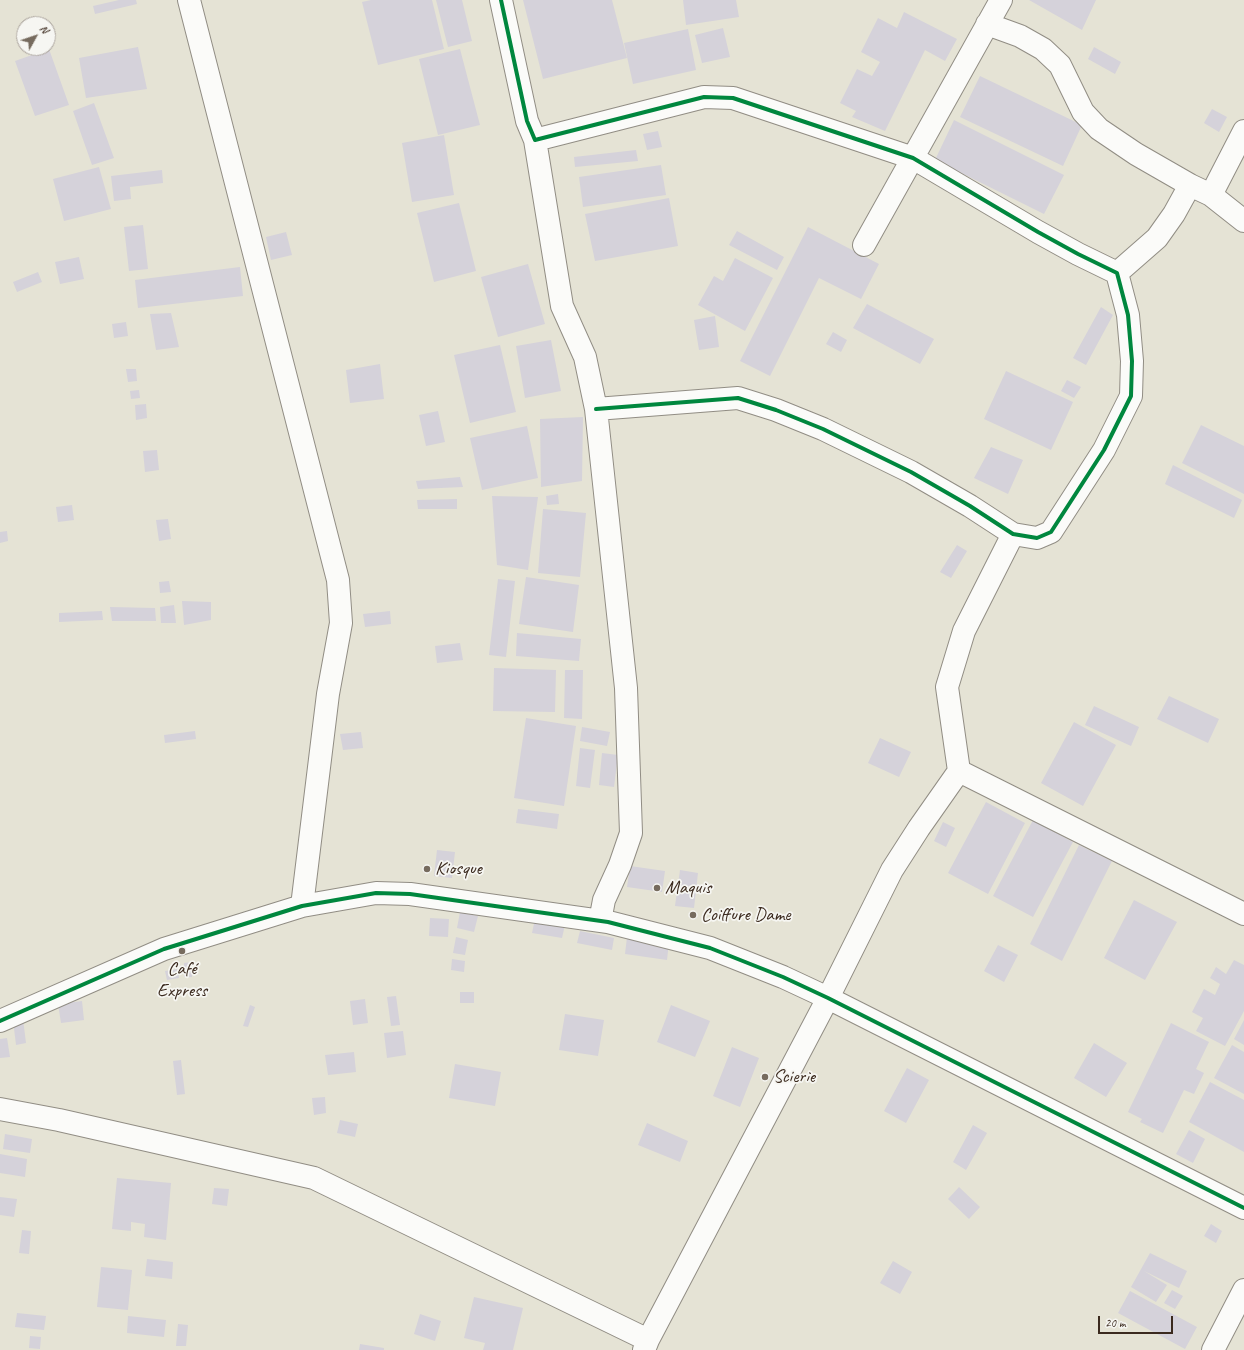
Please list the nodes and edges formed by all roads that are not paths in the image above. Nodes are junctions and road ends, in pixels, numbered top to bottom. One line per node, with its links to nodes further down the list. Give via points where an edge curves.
1 (189, 0): 16 (street, via 338,580 342,623 328,694)
2 (501, 0): 6 (street, via 527,121)
3 (1001, 0): 4 (street)
4 (987, 24): 7 (street); 8 (street, via 1020,36 1043,49 1060,65 1083,112 1099,130)
5 (1244, 131): 9 (street)
6 (535, 140): 7 (street, via 704,97 733,98); 13 (street, via 562,306 585,357)
7 (912, 158): 11 (street); 12 (street, via 1058,243)
8 (1190, 185): 9 (street); 12 (street, via 1157,238)
9 (1211, 195): 10 (street)
10 (1244, 221)
11 (864, 245)
12 (1117, 273): 14 (street, via 1128,315 1132,361 1131,396 1104,450 1051,532 1037,538)
13 (596, 409): 14 (street, via 738,398 745,400 823,429 910,472); 18 (street, via 626,688 631,832 604,900)
14 (1013, 534): 15 (street, via 964,631 947,687)
15 (959, 771): 17 (street); 19 (street, via 892,870)
16 (302, 906): 18 (street, via 376,893 410,894); 20 (street, via 164,950)
17 (1244, 914)
18 (600, 921): 19 (street, via 710,948)
19 (828, 998): 22 (street); 24 (street)
20 (0, 1021)
21 (0, 1109): 24 (street, via 314,1178)
22 (1244, 1208)
23 (1244, 1290): 25 (street)
24 (646, 1345)
25 (1213, 1350)

